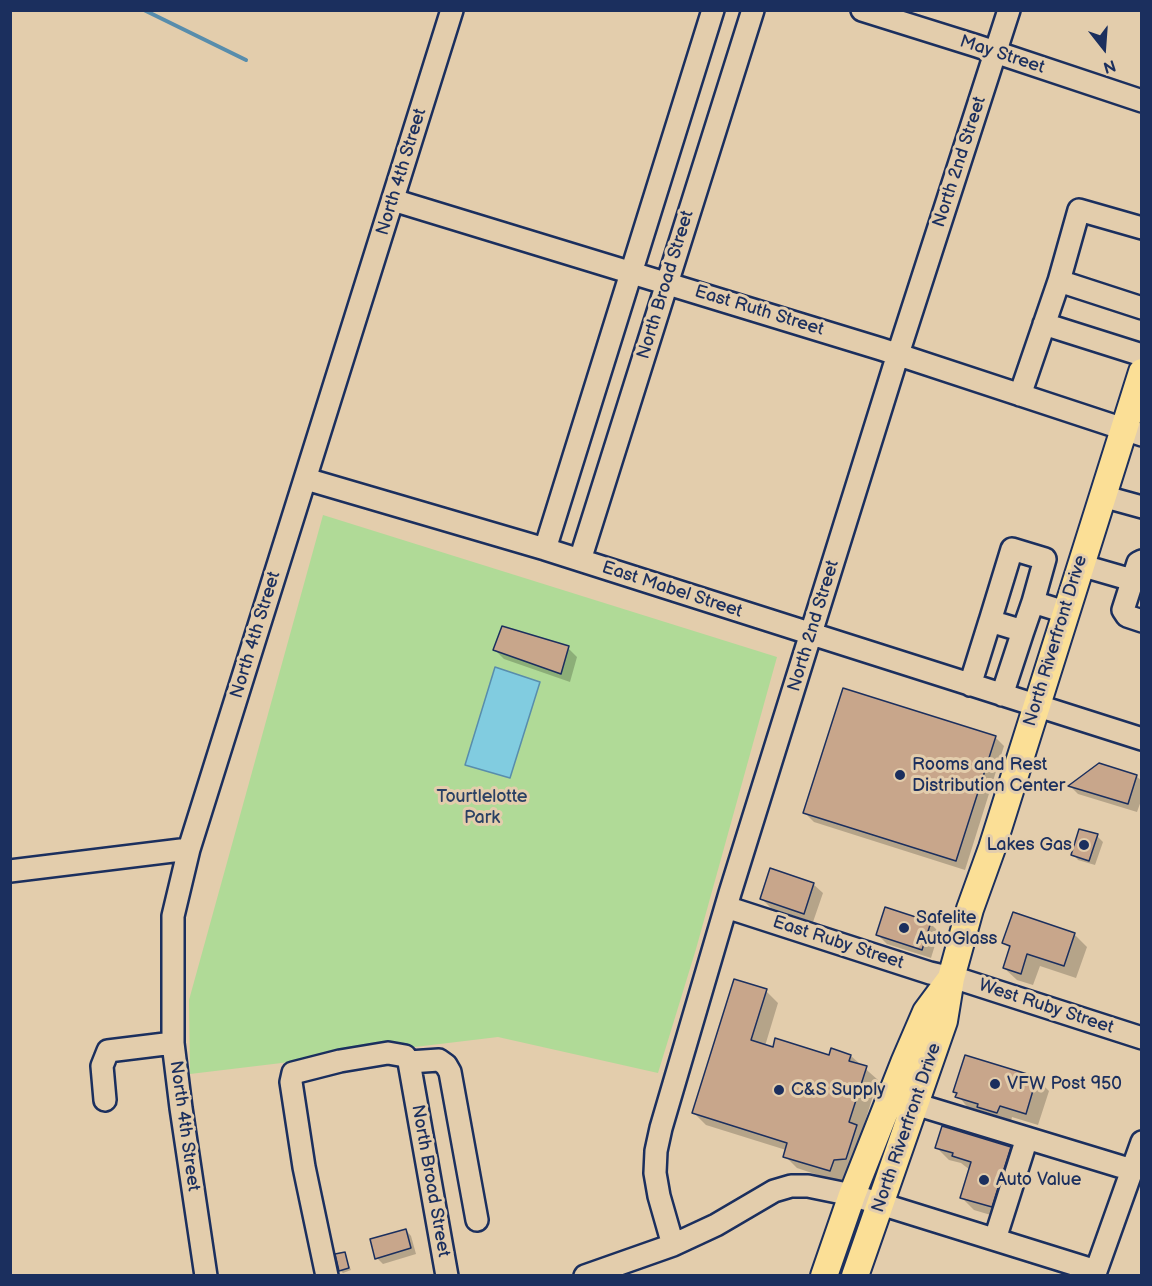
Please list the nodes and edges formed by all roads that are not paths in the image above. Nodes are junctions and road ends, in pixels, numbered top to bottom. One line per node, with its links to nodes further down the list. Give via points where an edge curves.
1 (452, 10): 8 (street, North 4th Street)
2 (713, 10): 10 (street, North Broad Street)
3 (753, 10): 12 (street, North Broad Street)
4 (862, 10): 6 (street, May Street)
5 (1009, 10): 6 (street, North 2nd Street)
6 (996, 52): 7 (street, May Street); 15 (street, North 2nd Street)
7 (1142, 101)
8 (393, 200): 10 (street, East Ruth Street); 20 (street, North 4th Street)
9 (1142, 228): 11 (street, via 1079,210)
10 (630, 272): 12 (street, East Ruth Street); 23 (street, North Broad Street)
11 (1059, 281): 13 (street); 14 (street)
12 (667, 283): 15 (street, East Ruth Street); 24 (street, North Broad Street)
13 (1142, 308)
14 (1044, 324): 16 (street); 18 (street)
15 (898, 354): 18 (street, East Ruth Street); 33 (street, North 2nd Street)
16 (1142, 356)
17 (1142, 372): 19 (main road, North Riverfront Drive)
18 (1020, 395): 19 (street, East Ruth Street)
19 (1132, 433): 21 (main road, North Riverfront Drive)
20 (306, 479): 23 (street, East Mabel Street); 38 (street, North 4th Street)
21 (1102, 496): 22 (street); 26 (main road, North Riverfront Drive)
22 (1141, 504)
23 (545, 549): 24 (street, East Mabel Street)
24 (580, 560): 33 (street, East Mabel Street)
25 (1142, 561): 27 (street)
26 (1080, 565): 27 (street); 29 (main road, North Riverfront Drive)
27 (1132, 580): 31 (street, via 1123,610 1127,616)
28 (1033, 602): 29 (street); 30 (street, via 1045,560 1012,549); 32 (street)
29 (1065, 612): 36 (main road, North Riverfront Drive)
30 (990, 621): 32 (street); 34 (street)
31 (1142, 621)
32 (1023, 631): 35 (street)
33 (812, 633): 34 (street, East Mabel Street); 40 (street, North 2nd Street)
34 (969, 685): 35 (street, East Mabel Street)
35 (1002, 695): 36 (street, East Mabel Street)
36 (1035, 706): 37 (street, East Mabel Street); 41 (main road, North Riverfront Drive)
37 (1142, 739)
38 (189, 849): 39 (street); 43 (street, North 4th Street, via 173,916)
39 (10, 872)
40 (726, 908): 41 (street, East Ruby Street); 54 (street, North 2nd Street, via 656,1151 659,1196)
41 (951, 978): 42 (street, West Ruby Street); 46 (main road, North Riverfront Drive, via 944,1021); 50 (main road, North Riverfront Drive, via 926,1012)
42 (1142, 1038)
43 (174, 1043): 45 (street, via 108,1051 102,1066); 55 (street, North 4th Street)
44 (409, 1062): 52 (street, via 439,1060 450,1072); 56 (street, via 405,1056 388,1053 340,1060 293,1073 291,1082 304,1167); 57 (street, North Broad Street)
45 (105, 1100)
46 (915, 1104): 47 (street); 51 (main road, North Riverfront Drive)
47 (1028, 1138): 49 (street); 53 (street)
48 (1142, 1142): 49 (street)
49 (1132, 1170): 53 (street, via 1096,1271)
50 (852, 1195): 51 (street); 54 (street, via 791,1186 774,1191 717,1225); 59 (main road, North Riverfront Drive)
51 (880, 1203): 53 (street); 60 (main road, North Riverfront Drive)
52 (477, 1220)
53 (995, 1239)
54 (673, 1245): 58 (street)
55 (206, 1275)
56 (327, 1275)
57 (447, 1275)
58 (585, 1275)
59 (824, 1275)
60 (855, 1275)

